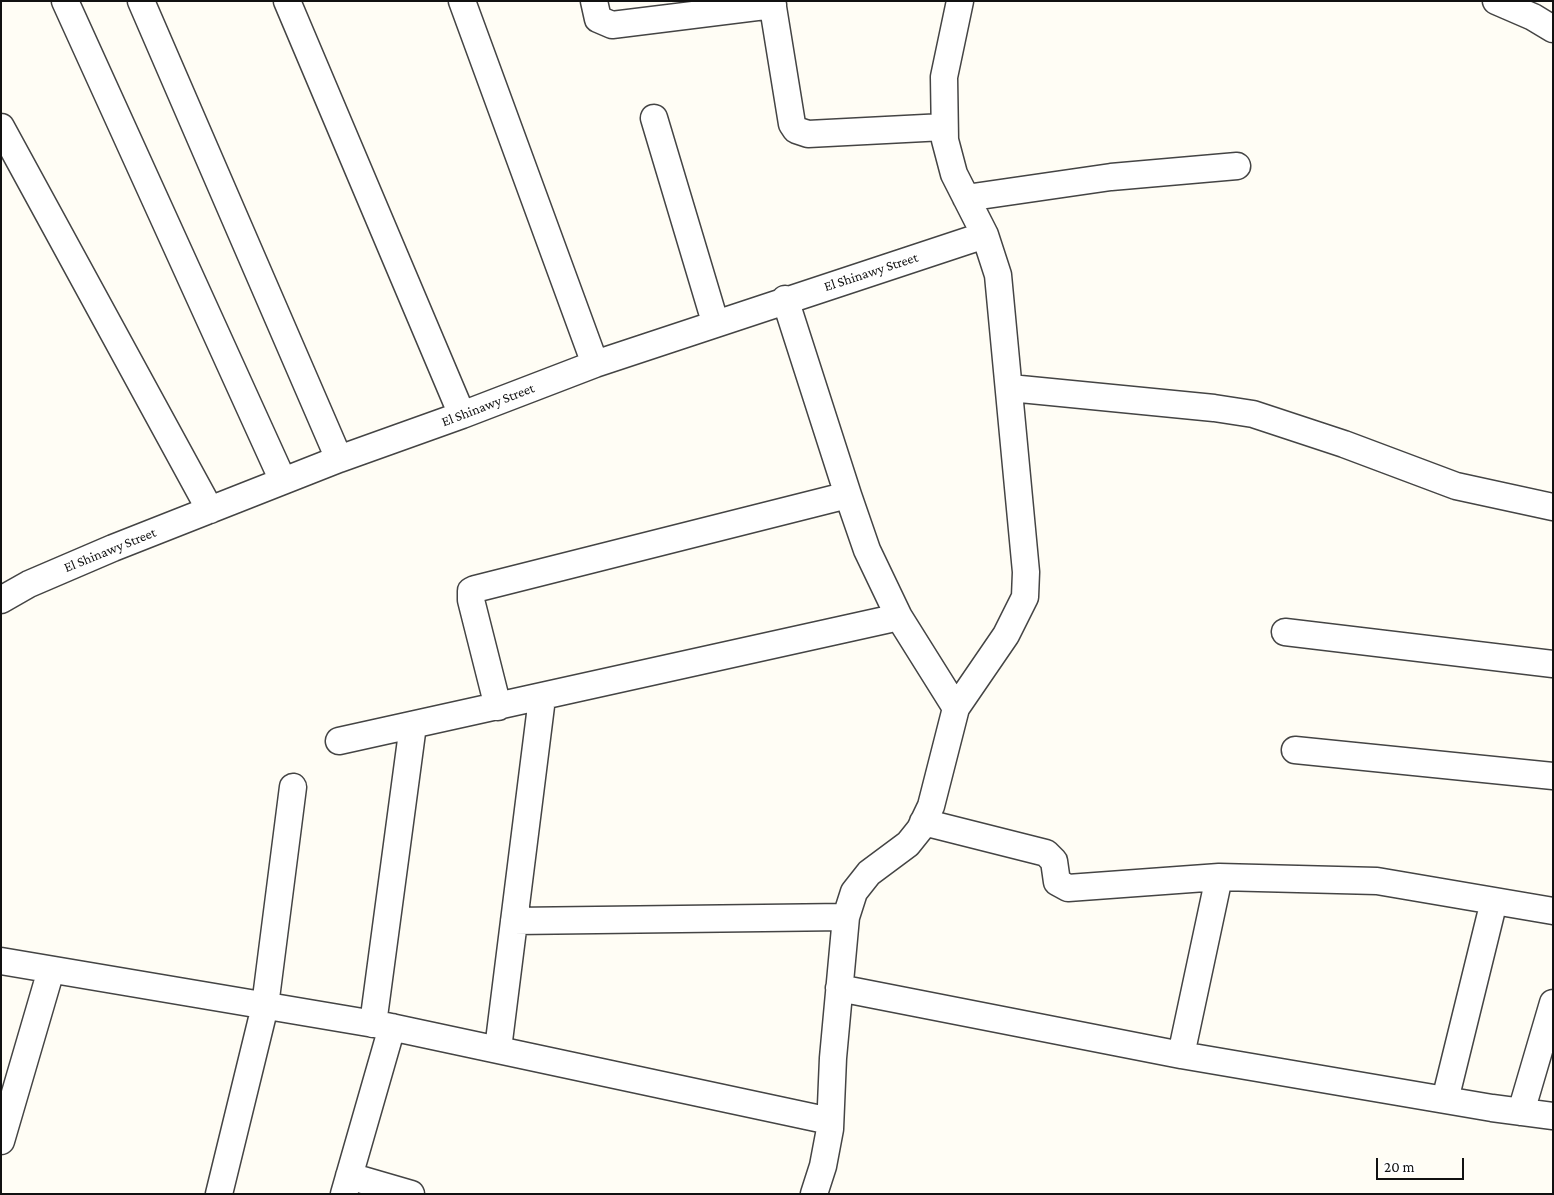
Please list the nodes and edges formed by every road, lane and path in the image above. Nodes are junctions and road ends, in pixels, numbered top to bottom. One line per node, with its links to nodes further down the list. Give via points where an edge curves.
1 (65, 1): 22 (street)
2 (141, 1): 21 (street)
3 (287, 1): 20 (street)
4 (462, 1): 18 (street)
5 (594, 1): 8 (street, via 598,19 612,25)
6 (960, 1): 12 (street, via 944,77)
7 (1496, 1): 9 (street)
8 (772, 3): 12 (street, via 792,124 796,130 808,134)
9 (1553, 29)
10 (654, 118): 17 (street)
11 (1, 127): 25 (street)
12 (944, 127): 14 (street, via 954,174)
13 (1237, 166): 14 (street, via 1111,177)
14 (966, 198): 15 (street)
15 (985, 235): 16 (street, El Shinawy Street); 19 (street, via 998,275)
16 (785, 299): 17 (street, El Shinawy Street); 23 (street)
17 (716, 322): 18 (street, El Shinawy Street)
18 (595, 364): 20 (street, El Shinawy Street)
19 (1010, 388): 24 (street, via 1253,414 1456,486); 32 (street, via 1026,572 1025,597 1006,635)
20 (462, 415): 21 (street, El Shinawy Street)
21 (339, 459): 22 (street, El Shinawy Street)
22 (283, 481): 25 (street, El Shinawy Street)
23 (848, 495): 27 (street, via 868,550); 31 (street, via 475,588 470,595)
24 (1553, 507)
25 (210, 510): 26 (street, El Shinawy Street, via 105,551 29,584)
26 (1, 600)
27 (900, 617): 30 (street); 32 (street)
28 (1286, 632): 29 (street)
29 (1553, 664)
30 (542, 698): 31 (street); 43 (street)
31 (498, 707): 33 (street)
32 (956, 708): 38 (street, via 931,806)
33 (413, 725): 34 (street); 49 (street)
34 (339, 742)
35 (1295, 750): 36 (street)
36 (1553, 776)
37 (293, 787): 48 (street)
38 (923, 822): 39 (street, via 1046,853 1054,861 1057,882 1068,888); 42 (street, via 908,844 869,873 854,892)
39 (1219, 877): 40 (street, via 1377,881); 51 (street)
40 (1494, 901): 41 (street); 52 (street)
41 (1553, 911)
42 (846, 917): 43 (street); 46 (street)
43 (514, 921): 50 (street)
44 (1, 961): 45 (street)
45 (52, 970): 48 (street); 56 (street)
46 (839, 988): 51 (street); 55 (street)
47 (1553, 1003): 53 (street)
48 (265, 1006): 49 (street); 58 (street)
49 (383, 1025): 50 (street); 57 (street)
50 (498, 1049): 55 (street)
51 (1180, 1055): 52 (street)
52 (1445, 1100): 53 (street)
53 (1521, 1112): 54 (street)
54 (1553, 1116)
55 (830, 1121): 60 (street, via 823,1166)
56 (1, 1142)
57 (347, 1185): 59 (street)
58 (219, 1194)
59 (411, 1194)
60 (814, 1194)

